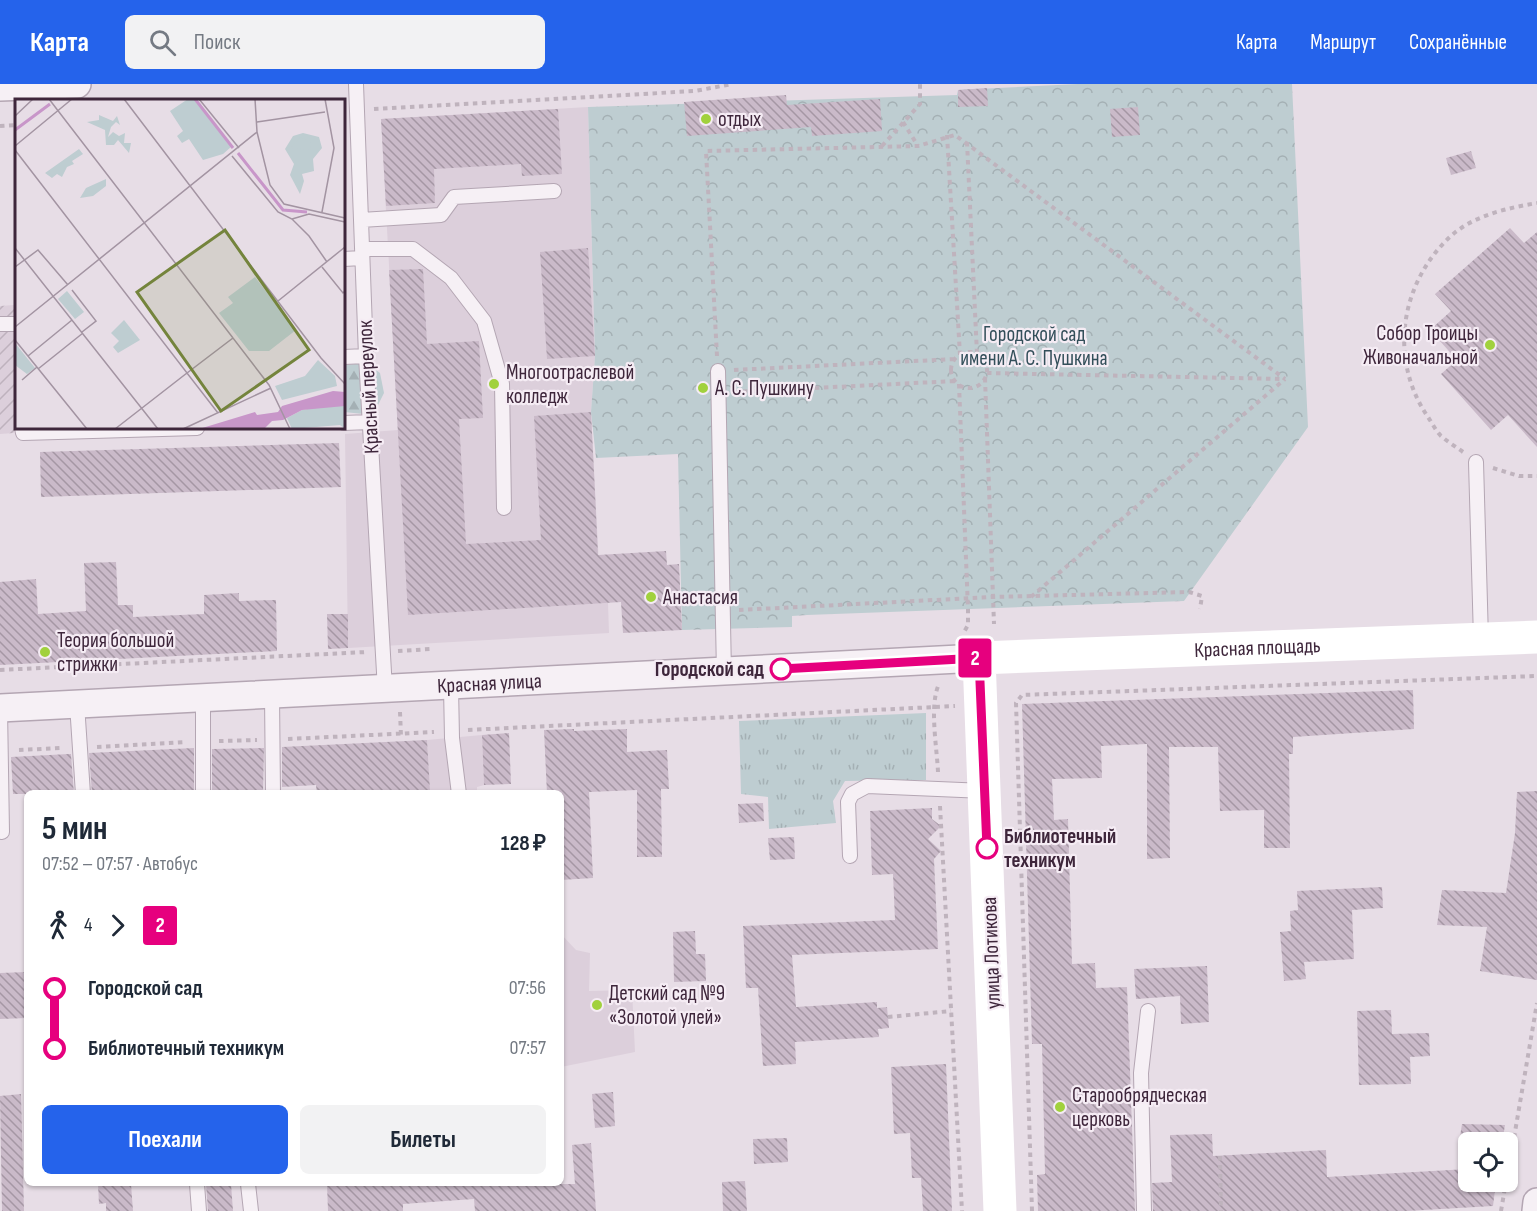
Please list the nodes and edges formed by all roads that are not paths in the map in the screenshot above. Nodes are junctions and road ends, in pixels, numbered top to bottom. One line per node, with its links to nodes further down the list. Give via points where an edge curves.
1 (76, 84): 3 (street)
2 (356, 84): 5 (lane, Красный переулок)
3 (0, 87)
4 (554, 191): 5 (lane, via 454,197 441,215)
5 (361, 220): 6 (lane, Красный переулок)
6 (362, 254): 7 (lane); 8 (lane, Красный переулок); 16 (lane, via 412,249 451,278 484,321 502,384)
7 (345, 259)
8 (366, 356): 9 (lane); 11 (lane, Красный переулок)
9 (345, 357)
10 (718, 371): 20 (lane)
11 (369, 422): 12 (lane); 22 (lane, Красный переулок)
12 (345, 423)
13 (22, 429): 14 (lane, via 23,433)
14 (162, 429)
15 (1476, 462): 18 (lane)
16 (504, 508)
17 (1537, 637): 18 (main road, Красная площадь)
18 (1481, 639): 19 (main road, Красная площадь)
19 (965, 659): 20 (street, Красная улица); 31 (main road, улица Лотикова)
20 (724, 673): 21 (street, Красная улица)
21 (451, 687): 22 (street, Красная улица); 30 (lane)
22 (385, 690): 23 (street, Красная улица)
23 (272, 695): 24 (street, Красная улица); 29 (lane)
24 (203, 698): 25 (street, Красная улица); 28 (lane)
25 (77, 704): 26 (street, Красная улица); 27 (lane)
26 (0, 708): 32 (lane)
27 (83, 790)
28 (204, 790)
29 (273, 790)
30 (459, 790)
31 (985, 791): 33 (lane, via 867,786 852,794 848,802); 40 (main road, улица Лотикова)
32 (2, 832)
33 (850, 856)
34 (1148, 1011): 41 (lane, via 1141,1073)
35 (197, 1186): 38 (lane)
36 (248, 1186): 39 (lane)
37 (1537, 1202): 42 (street)
38 (199, 1211)
39 (250, 1211)
40 (1000, 1211)
41 (1144, 1211)
42 (1536, 1211)

